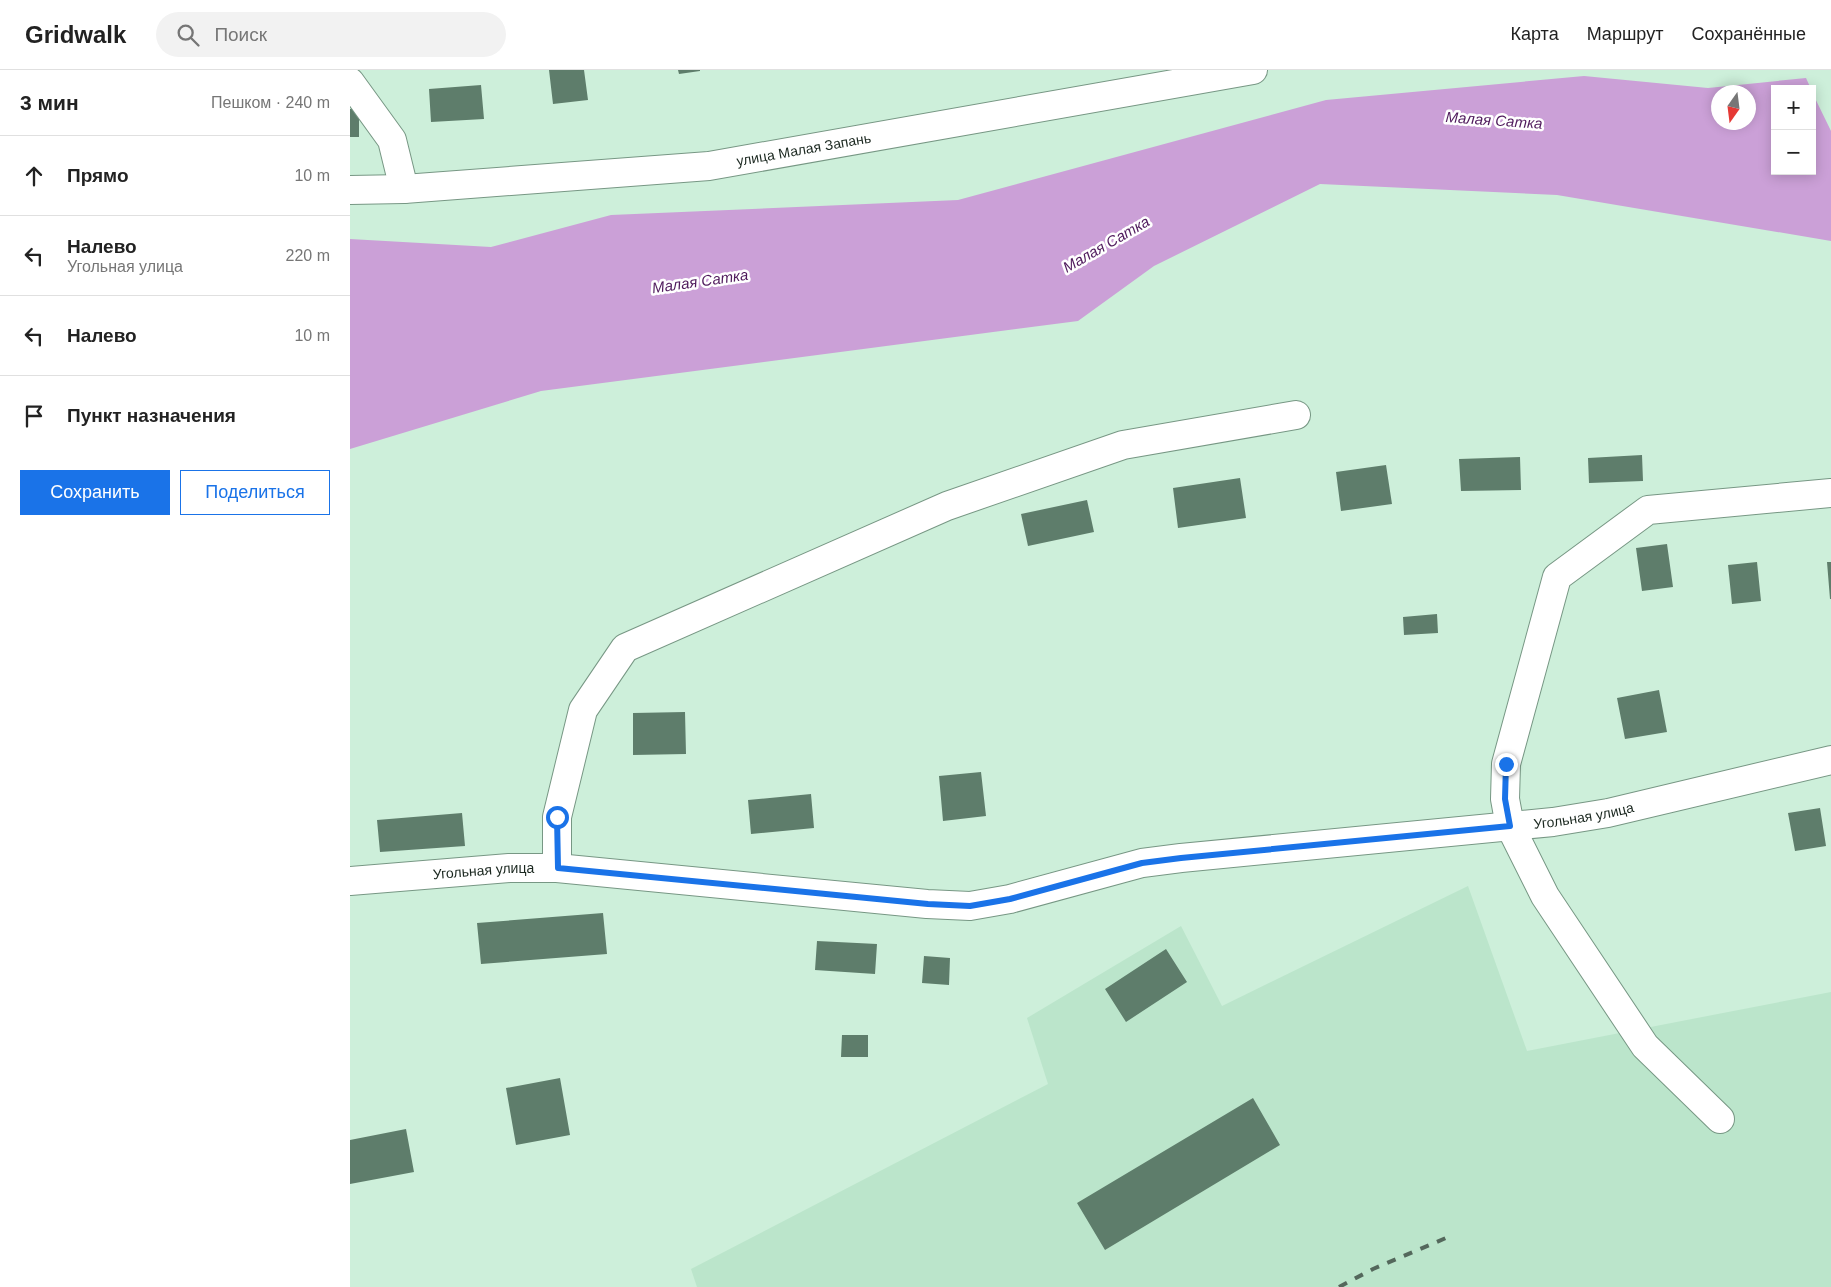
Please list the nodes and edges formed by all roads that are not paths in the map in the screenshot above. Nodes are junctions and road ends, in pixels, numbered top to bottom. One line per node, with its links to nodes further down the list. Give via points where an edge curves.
1 (1252, 70): 3 (street, улица Малая Запань, via 709,166)
2 (350, 82): 3 (street, via 392,140)
3 (404, 189): 4 (street, улица Малая Запань)
4 (350, 190)
5 (1296, 415): 9 (street, via 1123,445 947,506 625,648 583,710 557,817)
6 (1831, 493): 8 (street, via 1648,510 1557,577 1506,764 1505,799)
7 (1831, 760): 8 (street, Угольная улица, via 1608,812)
8 (1510, 826): 9 (street, Угольная улица, via 1142,863 1043,891 970,906); 11 (street, via 1545,896 1645,1046)
9 (558, 868): 10 (street, Угольная улица, via 509,868)
10 (350, 881)
11 (1720, 1119)

